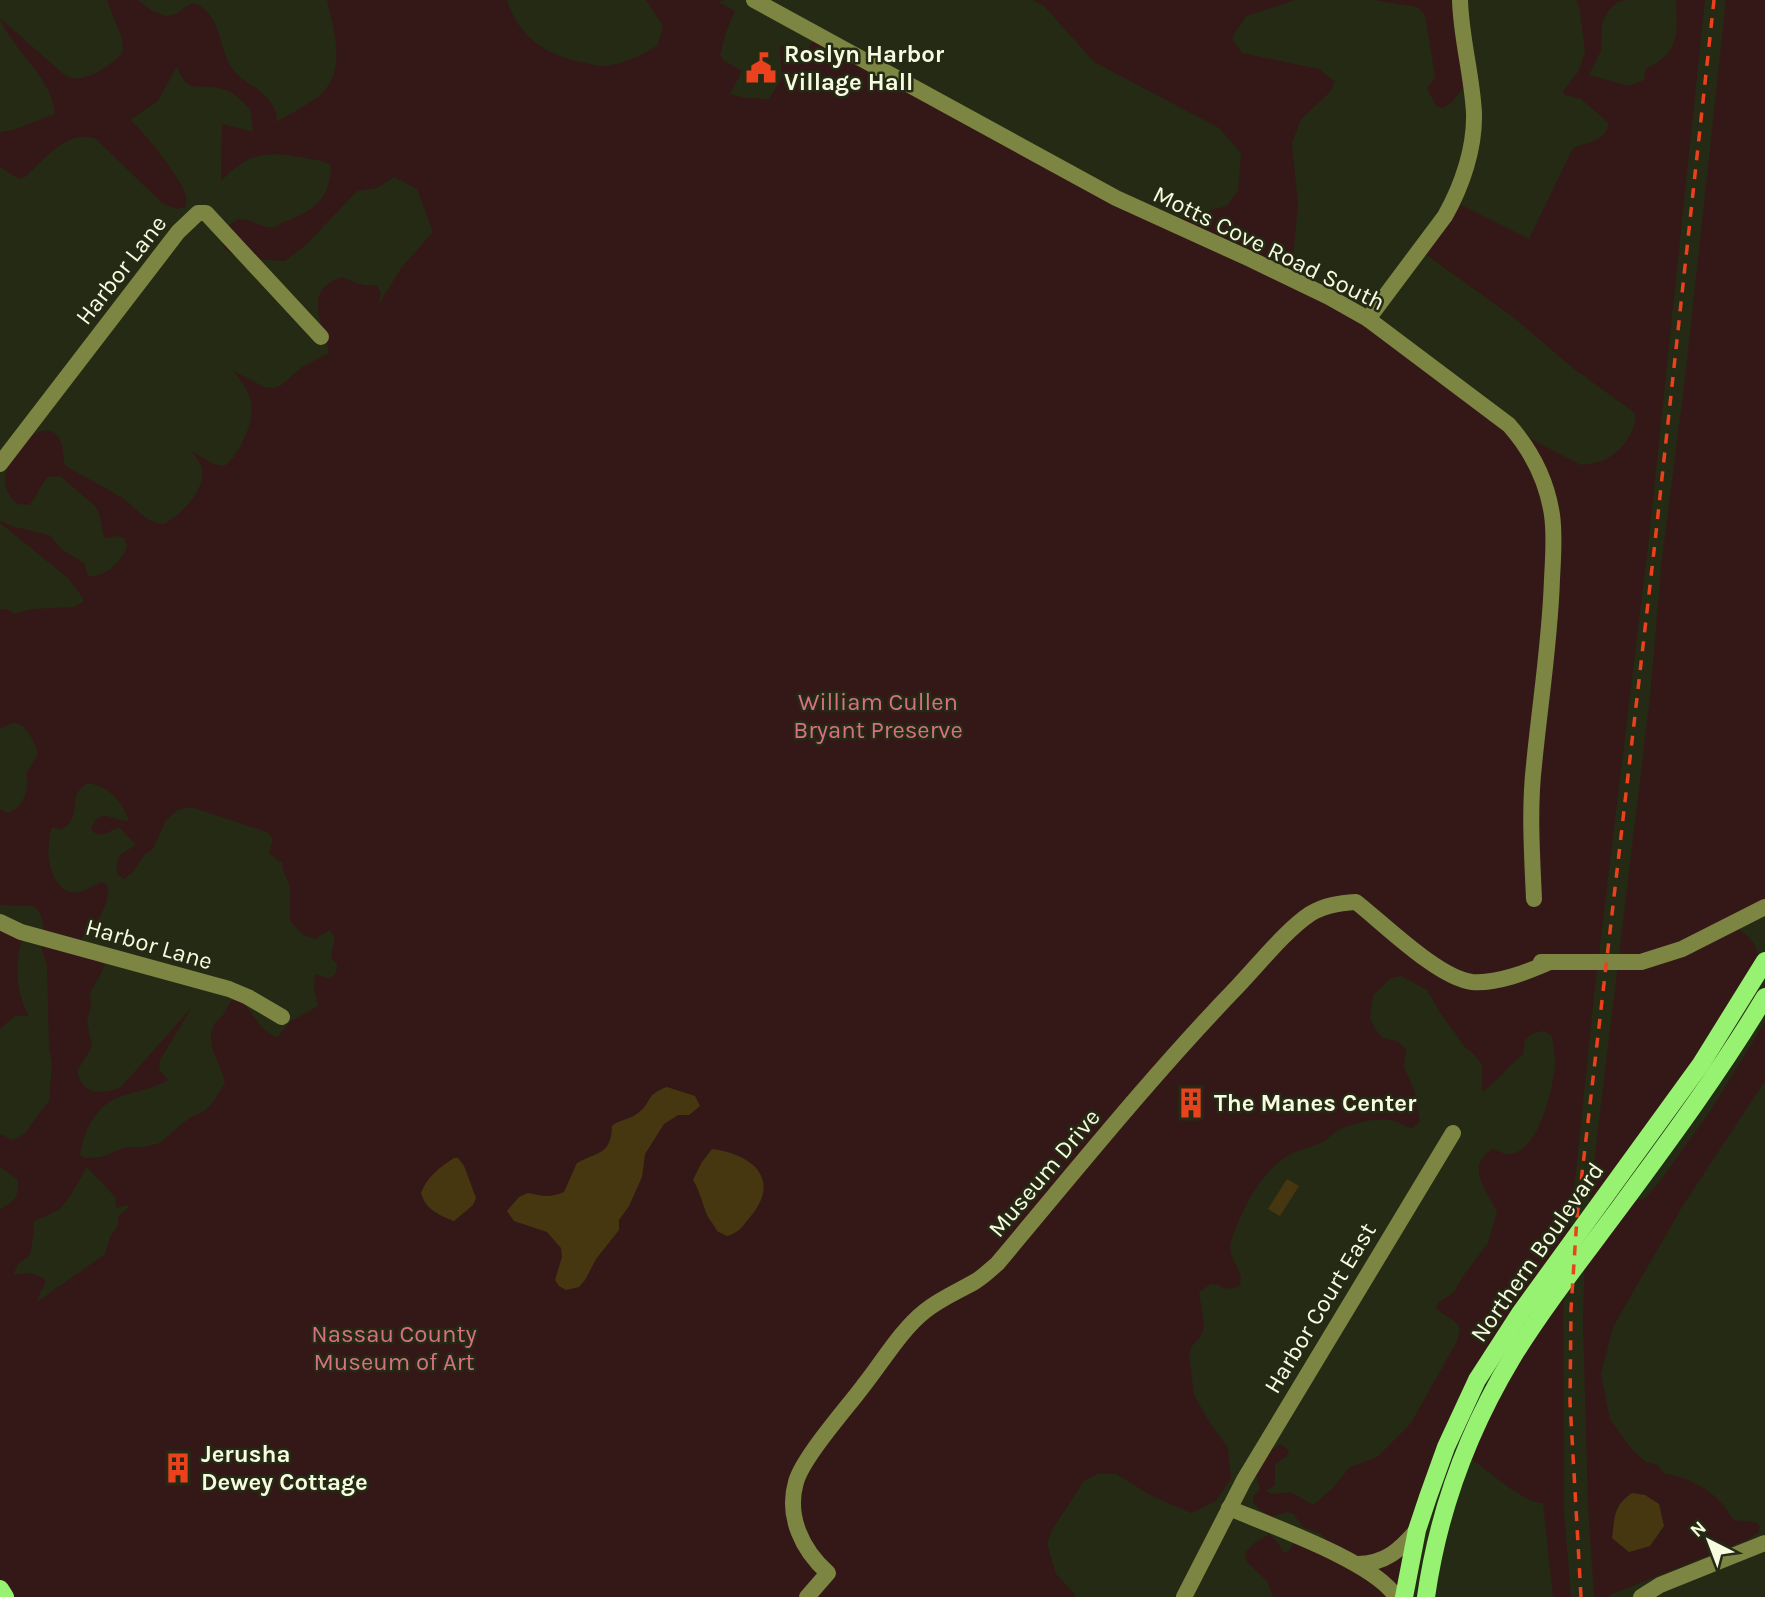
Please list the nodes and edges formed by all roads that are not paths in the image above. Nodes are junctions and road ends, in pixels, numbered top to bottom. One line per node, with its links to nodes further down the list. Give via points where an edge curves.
1 (754, 0): 3 (street, Motts Cove Road South, via 1116,198)
2 (1460, 0): 3 (street, via 1474,114 1468,161 1445,216)
3 (1368, 319): 6 (street, Motts Cove Road South, via 1509,425 1529,450 1552,512 1550,629 1534,768)
4 (321, 337): 5 (street, Harbor Lane, via 206,213 200,212 178,232)
5 (0, 464)
6 (1534, 899)
7 (1765, 907): 19 (street, Museum Drive, via 1682,949 1641,962 1521,963 1472,972 1448,972 1429,961 1356,902 1320,909 1300,922 1207,1018 997,1264 911,1325 821,1442 797,1479 793,1495 793,1512 804,1545 828,1573)
8 (0, 922): 11 (street, Harbor Lane, via 21,932 229,989)
9 (1765, 961): 14 (main road, Northern Boulevard, via 1701,1064 1499,1345 1446,1447)
10 (1765, 997): 23 (main road, Northern Boulevard, via 1721,1068 1511,1360 1483,1411 1453,1483)
11 (282, 1017)
12 (1453, 1133): 13 (street, Harbor Court East)
13 (1229, 1508): 16 (street); 20 (street, Harbor Court East)
14 (1417, 1530): 16 (street, via 1385,1560); 22 (main road, Northern Boulevard)
15 (1765, 1542): 24 (street)
16 (1357, 1564): 21 (street)
17 (0, 1589): 18 (main road)
18 (5, 1597)
19 (807, 1597)
20 (1184, 1597)
21 (1396, 1597)
22 (1404, 1597)
23 (1426, 1597)
24 (1641, 1597)

